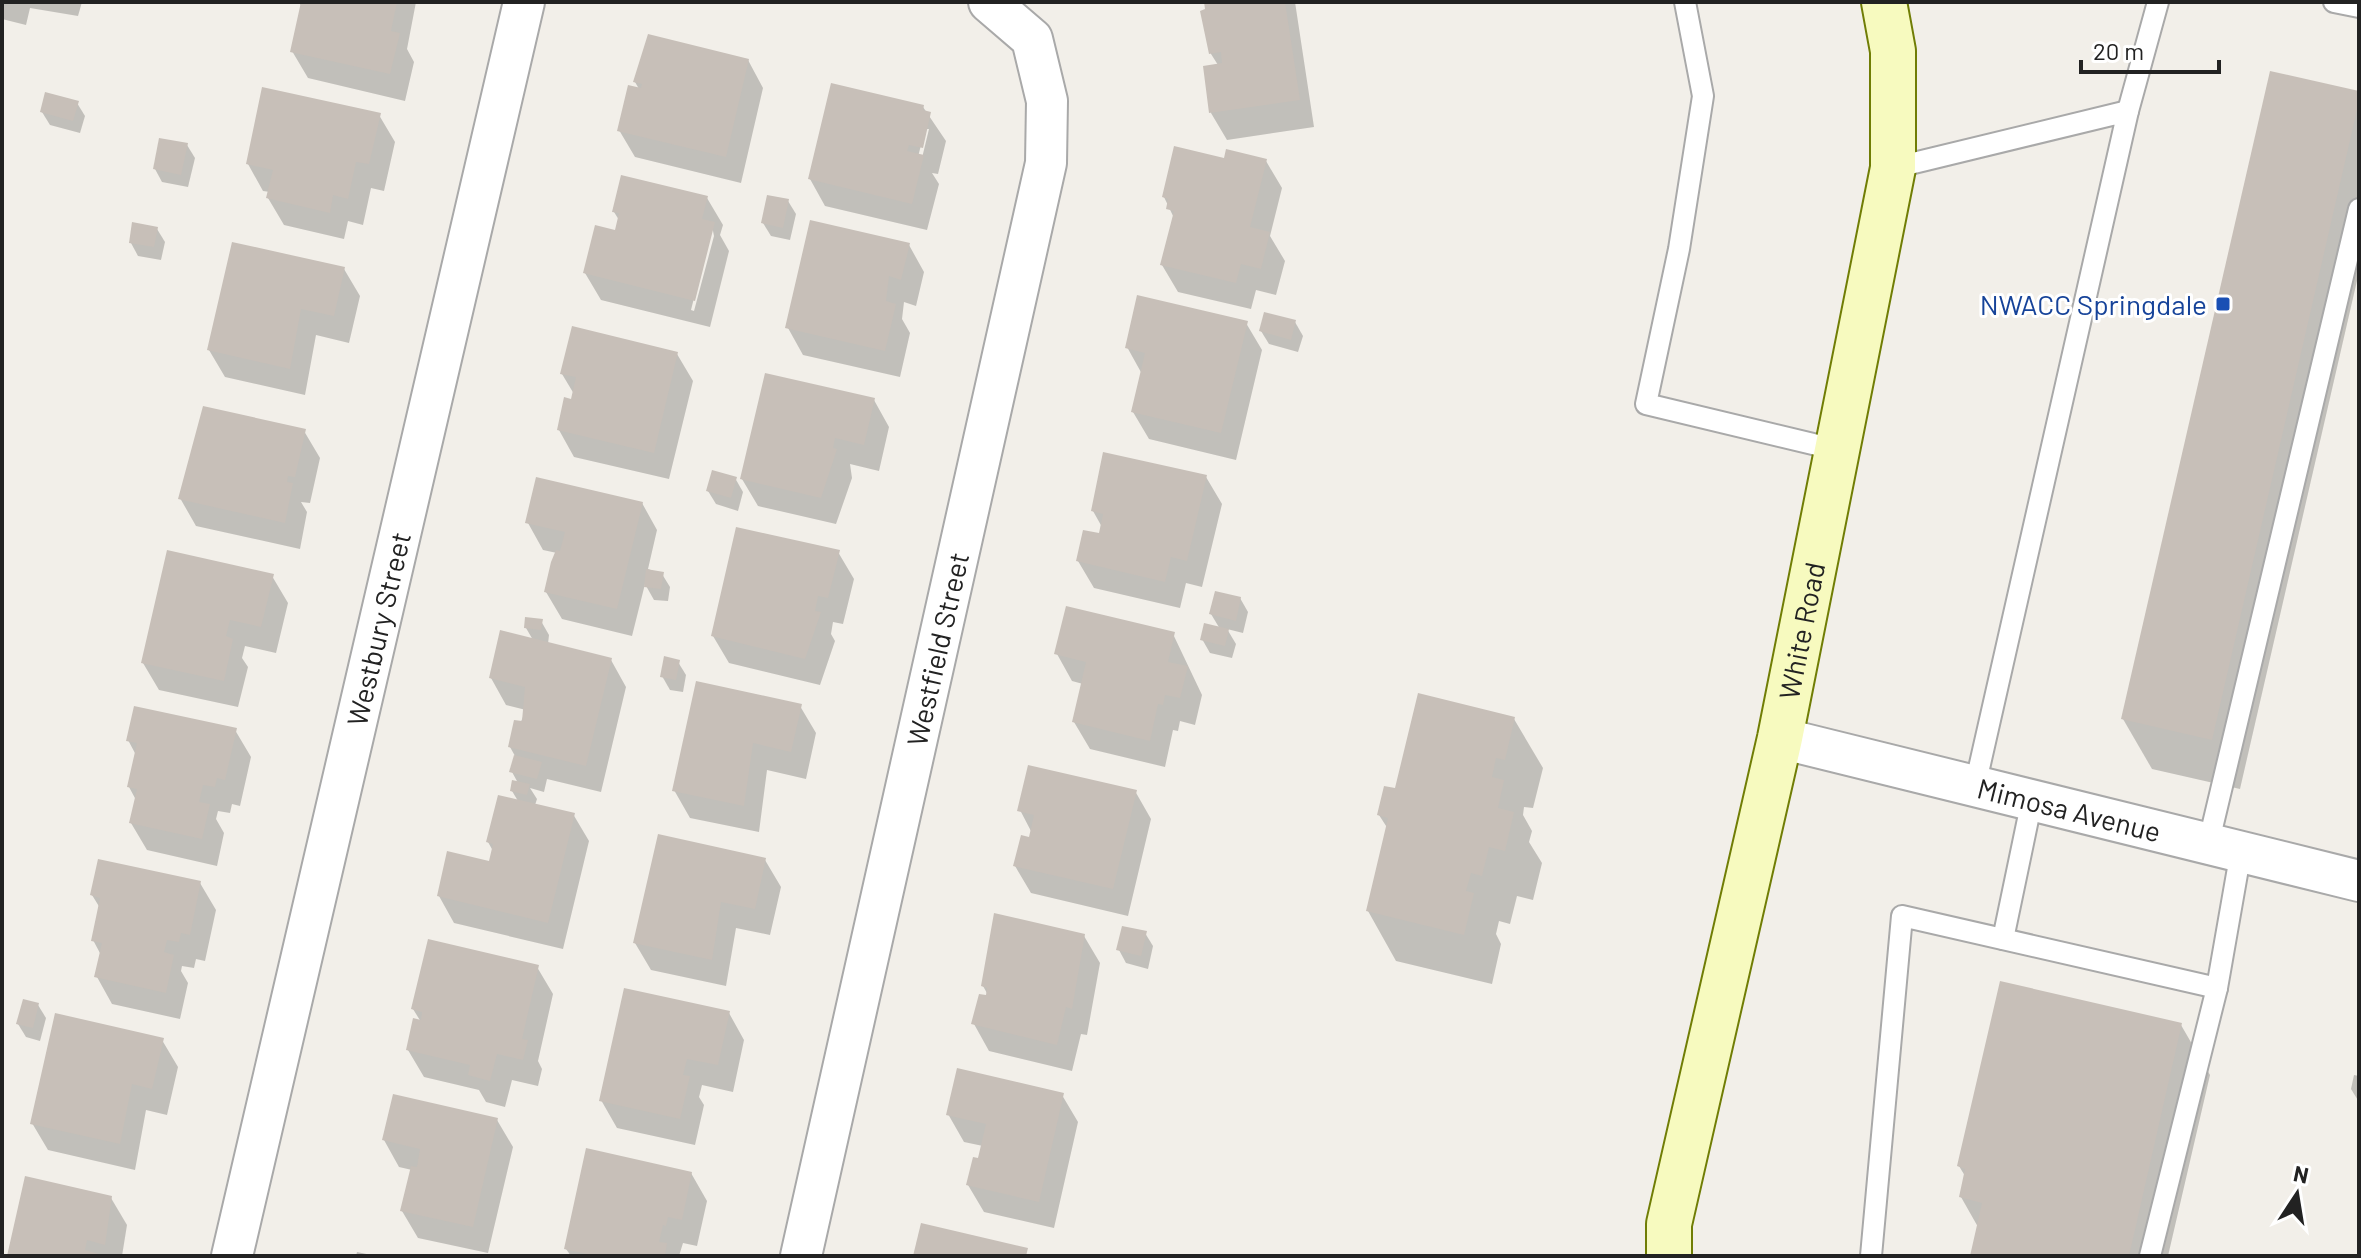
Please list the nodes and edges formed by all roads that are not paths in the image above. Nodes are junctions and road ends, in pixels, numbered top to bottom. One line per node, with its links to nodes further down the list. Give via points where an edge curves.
1 (524, 2): 19 (street, Westbury Street)
2 (989, 2): 20 (street, Westfield Street, via 1032,39 1047,101 1046,163)
3 (1685, 2): 11 (lane, via 1703,96 1679,249 1646,404)
4 (1884, 2): 9 (main road, White Road, via 1893,51)
5 (2158, 2): 8 (lane)
6 (2334, 2): 7 (lane)
7 (2359, 7)
8 (2128, 111): 9 (lane); 13 (lane)
9 (1893, 168): 11 (main road, White Road)
10 (2359, 209): 15 (lane)
11 (1838, 450): 12 (main road, White Road)
12 (1780, 738): 13 (street, Mimosa Avenue); 21 (main road, White Road, via 1669,1224)
13 (1975, 786): 14 (street, Mimosa Avenue)
14 (2032, 800): 15 (street, Mimosa Avenue); 17 (lane)
15 (2224, 848): 16 (street, Mimosa Avenue); 18 (lane)
16 (2359, 881)
17 (2003, 939): 18 (lane); 22 (lane, via 1902,916)
18 (2217, 988): 23 (lane)
19 (232, 1256)
20 (801, 1256)
21 (1669, 1256)
22 (1871, 1256)
23 (2150, 1256)

